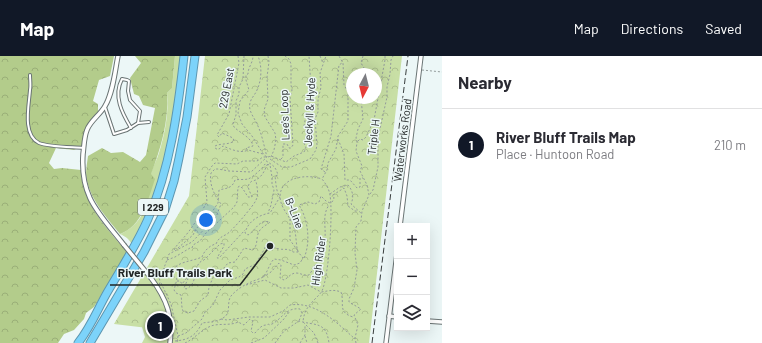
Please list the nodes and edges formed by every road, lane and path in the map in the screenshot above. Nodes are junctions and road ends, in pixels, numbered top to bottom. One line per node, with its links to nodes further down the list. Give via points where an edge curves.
1 (118, 56): 25 (street, via 109,100)
2 (184, 56): 82 (highway, I 229, via 176,112 157,197 133,248)
3 (195, 56): 83 (highway, I 229, via 187,117 174,181 165,210 144,252)
4 (238, 56): 32 (path, 229 East, via 239,63 229,114 217,135 219,137 222,133 234,141 215,146 219,149 223,146 245,152)
5 (244, 56): 32 (path, via 233,124 252,144 253,146 246,147)
6 (253, 56): 33 (path, via 246,75 249,90 240,101 238,113 242,124)
7 (258, 56): 35 (path, via 261,62 260,82 250,104 250,110 258,124)
8 (268, 56): 34 (path, via 268,99 264,110 265,117 275,133 276,140)
9 (286, 56): 36 (path, Lee's Loop, via 291,64 293,145 289,148 284,144)
10 (309, 56): 36 (path, Lee's Loop, via 311,87 304,126 307,131 304,143 306,148 304,152 286,162)
11 (320, 56): 19 (path)
12 (326, 56): 19 (path, Jeckyll & Hyde)
13 (339, 56): 18 (path)
14 (363, 56): 20 (path, via 361,63)
15 (385, 56): 30 (path, Triple H, via 374,120 366,137)
16 (393, 56): 45 (path, Triple H, via 387,87 388,97 378,138 378,167 373,190)
17 (421, 56): 21 (street, Waterworks Road)
18 (342, 62): 29 (path, via 344,85 348,92 348,118); 40 (path, via 339,65 331,136 321,169)
19 (324, 63): 34 (path, Jeckyll & Hyde, via 320,73 321,87 315,119 318,144 316,150 310,159 291,167 275,164 270,159)
20 (364, 68)
21 (419, 69): 22 (path); 53 (street, Waterworks Road)
22 (442, 72)
23 (30, 75): 31 (lane, via 29,127 37,142 44,145)
24 (362, 104): 30 (path, via 363,119 358,129)
25 (105, 107): 28 (lane, via 114,134); 31 (street, via 87,129)
26 (149, 122): 27 (lane)
27 (138, 123): 28 (lane); 28 (lane, via 140,110 130,100 129,81 122,79 118,97)
28 (130, 128)
29 (338, 136): 40 (path, via 336,149); 41 (path, via 344,154 345,180 350,180 357,188 360,187 360,178)
30 (357, 142): 41 (path, via 356,151 362,166 360,171)
31 (84, 148): 66 (street, bridge, via 82,175 86,191 100,216)
32 (248, 150): 33 (path)
33 (263, 154): 35 (path)
34 (271, 156): 35 (path); 36 (path)
35 (267, 157): 37 (path); 56 (path, via 237,164 215,163 205,177 207,202 202,215 195,220)
36 (281, 159)
37 (265, 160): 38 (path); 47 (path, via 251,172 215,169 210,179)
38 (268, 163): 39 (path); 46 (path, via 272,164 278,175 274,176)
39 (268, 165): 43 (path); 47 (path, via 265,164 248,179 235,180 234,185 219,190); 50 (path, via 274,190)
40 (326, 172): 42 (path)
41 (363, 178): 45 (path)
42 (322, 179): 44 (path, via 327,184); 46 (path, B-Line, via 311,176 290,180 284,186)
43 (256, 180): 60 (path, via 249,184 248,192 252,197 248,197 240,186 238,187 234,207 192,248); 62 (path, via 256,200 237,224 218,239 202,257 177,265)
44 (330, 194): 48 (path, High Rider); 49 (path, via 348,185 353,199 351,204)
45 (369, 195): 51 (path)
46 (280, 197): 50 (path); 52 (path, B-Line, via 283,210)
47 (218, 199): 55 (path, via 212,212 193,235); 55 (path, via 221,204 216,217 192,242)
48 (330, 203): 49 (path, via 333,201 333,195 344,188 348,206); 58 (path, via 320,196 319,202 315,204 308,202 299,205 303,210 308,244); 63 (path, via 324,220 326,239 309,275 291,274 284,280 280,278 279,264); 67 (path, High Rider, via 327,268)
49 (358, 211): 51 (path)
50 (268, 213): 54 (path, via 258,216)
51 (362, 214): 71 (path, via 361,221 356,227 357,270 354,288 348,300 361,309)
52 (290, 219): 57 (path, B-Line); 57 (path, via 290,240)
53 (400, 223)
54 (246, 228): 64 (path, via 219,258 224,243 201,261 190,287 184,288 190,274 182,284); 64 (path, via 245,232 248,235 260,223 270,222 260,229 253,250 244,248 235,262 228,263 215,273 208,295 200,301 194,311 183,311 181,295 174,290)
55 (177, 249): 56 (path)
56 (174, 250): 60 (path)
57 (299, 252): 58 (path, B-Line); 80 (path, via 266,245 256,264 245,269 239,277 230,280 220,290 202,319 186,333)
58 (303, 258): 63 (path, via 300,263 294,265 274,259)
59 (396, 259): 70 (street)
60 (166, 260): 61 (path)
61 (164, 268): 62 (path); 66 (path, via 159,274 160,283)
62 (171, 273): 64 (path)
63 (262, 278): 65 (path)
64 (177, 281)
65 (245, 285): 67 (path, via 265,280 281,288 308,285); 73 (path, via 231,296 228,312)
66 (157, 286): 84 (street, via 170,316)
67 (321, 292): 68 (path, High Rider); 71 (path, via 341,292 344,312)
68 (308, 307): 73 (path, via 290,305 270,317); 76 (path, High Rider); 81 (path, via 322,312)
69 (291, 310): 74 (path, via 300,309 302,313); 86 (path, via 255,333 251,330 253,322 250,319 244,325 238,322 233,325 211,326); 87 (path, via 264,338)
70 (389, 316): 72 (street); 94 (street)
71 (354, 317): 81 (path, via 358,325)
72 (394, 317)
73 (220, 319): 85 (path, via 202,323 194,336 178,340)
74 (299, 321): 76 (path); 88 (path, via 284,331)
75 (430, 321): 77 (street)
76 (303, 322): 78 (path); 92 (path, via 320,325 326,331)
77 (442, 322)
78 (305, 324): 79 (path); 91 (path, via 314,333)
79 (305, 335): 89 (path); 90 (path)
80 (178, 336)
81 (356, 340): 93 (path)
82 (78, 343)
83 (90, 343)
84 (170, 343)
85 (177, 343)
86 (184, 343)
87 (252, 343)
88 (275, 343)
89 (300, 343)
90 (307, 343)
91 (318, 343)
92 (329, 343)
93 (356, 343)
94 (386, 343)

